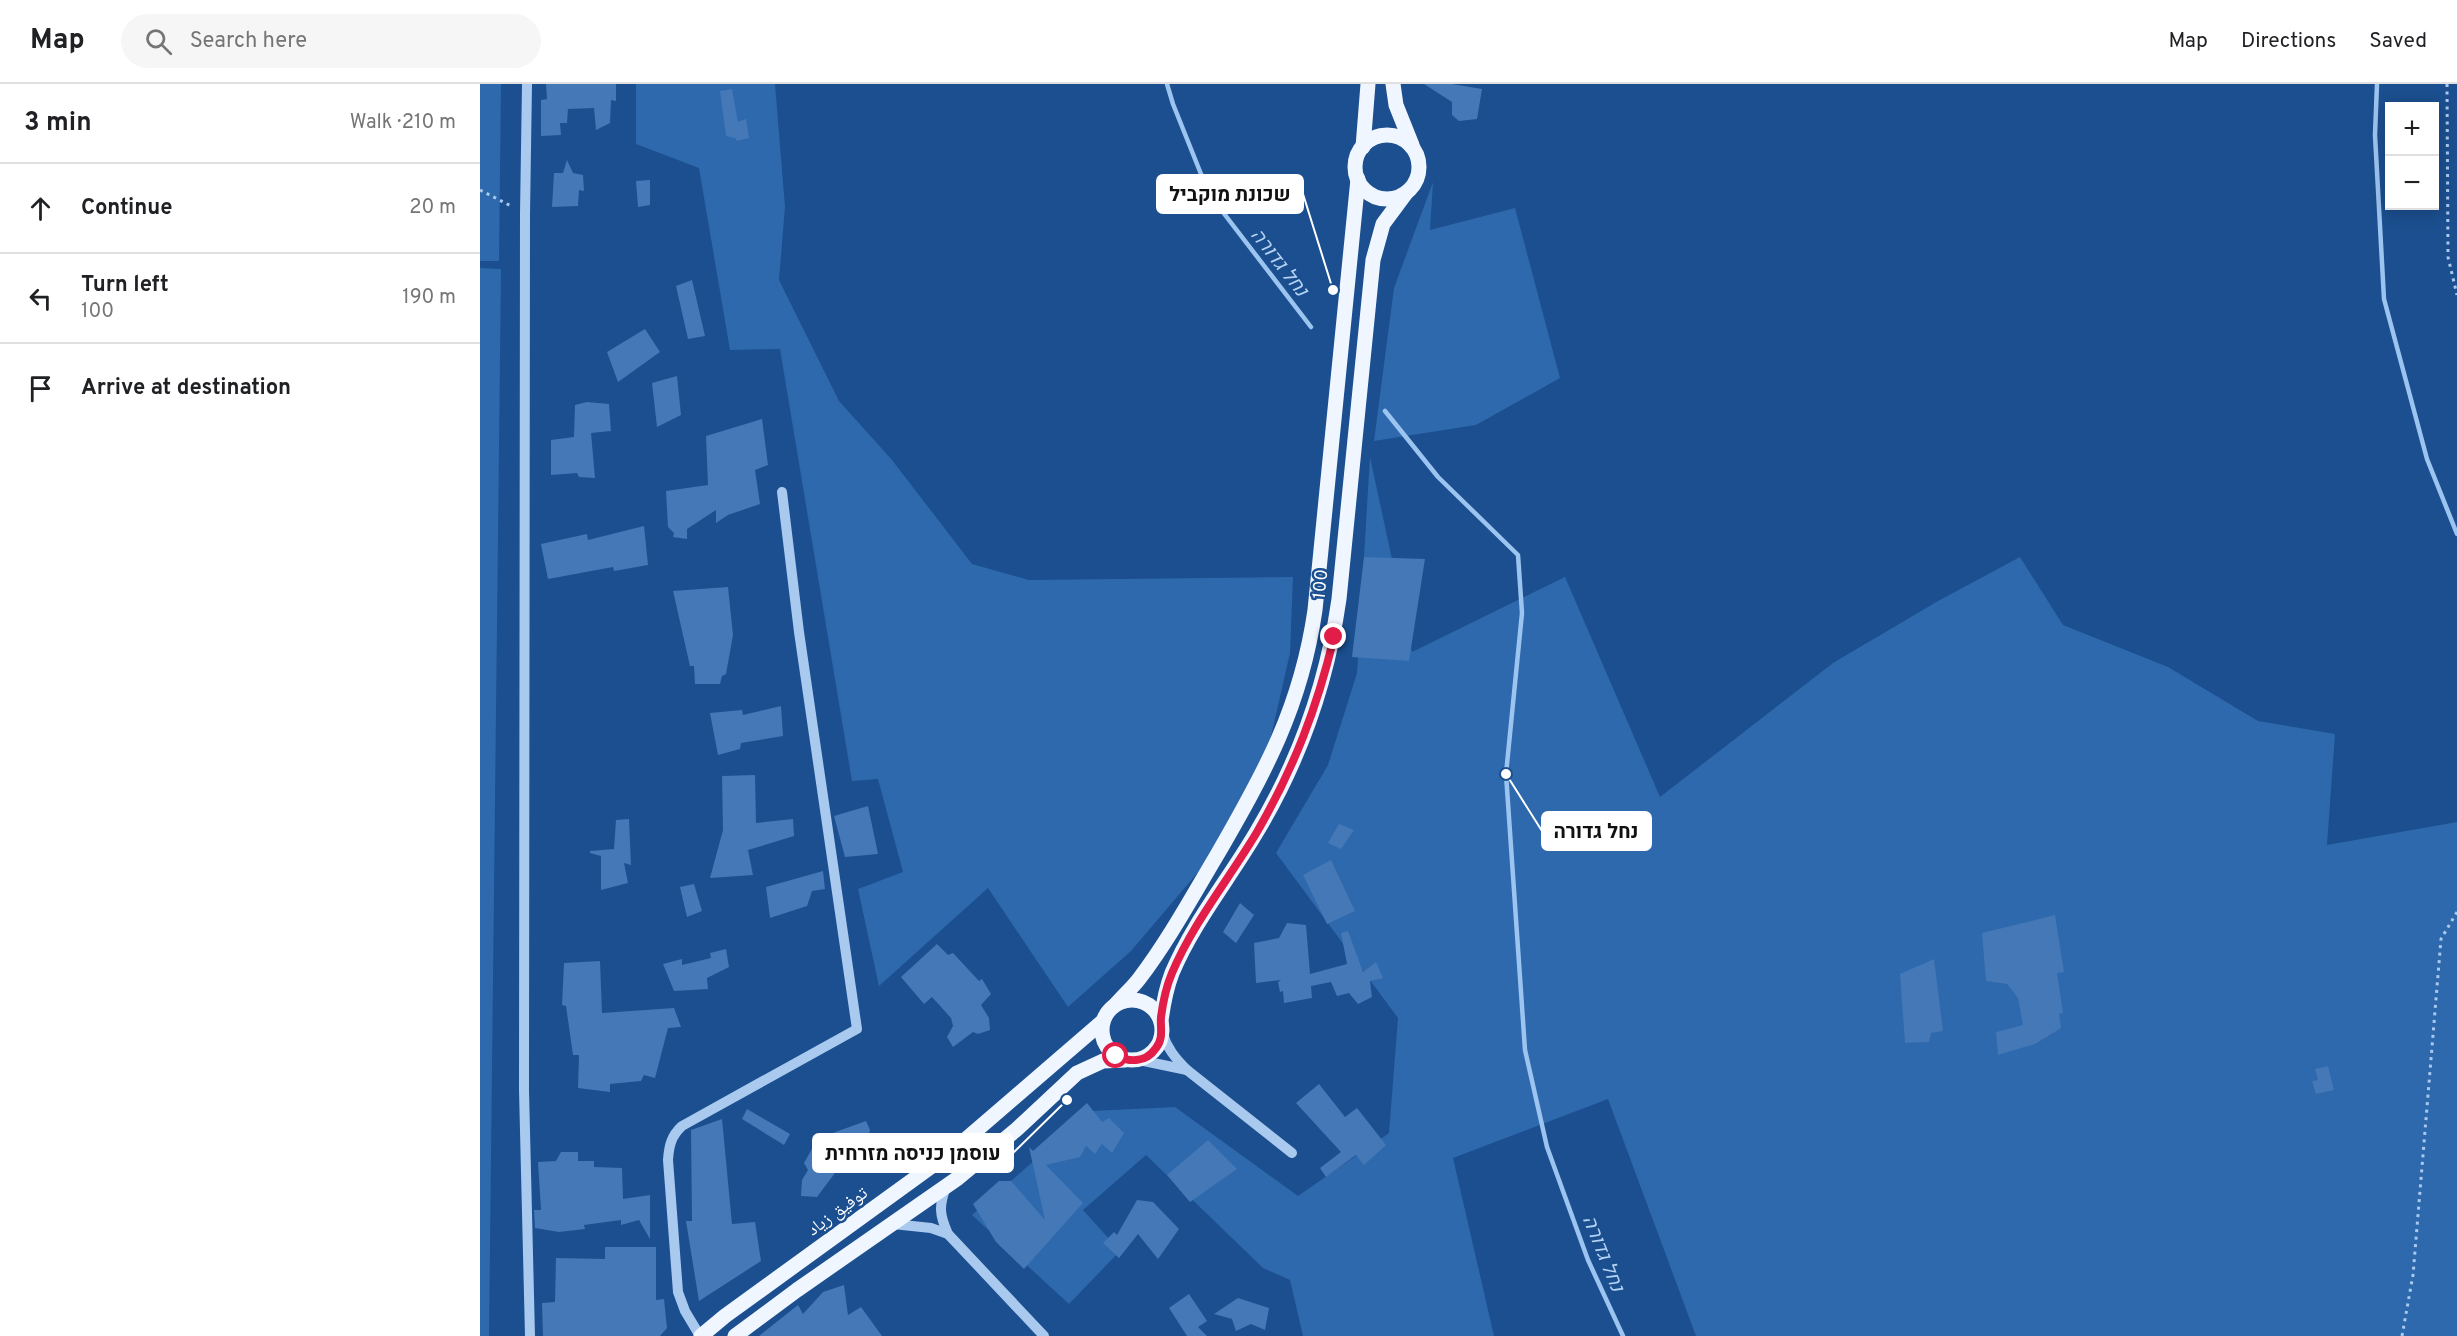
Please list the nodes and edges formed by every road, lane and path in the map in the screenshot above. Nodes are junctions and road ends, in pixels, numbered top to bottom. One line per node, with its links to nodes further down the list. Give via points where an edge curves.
1 (527, 84): 10 (street)
2 (1368, 84): 5 (main road)
3 (1393, 84): 6 (main road, via 1396,105)
4 (2447, 84): 11 (path, via 2448,257)
5 (1363, 147): 6 (main road, via 1384,135 1405,140); 7 (main road, via 1356,164)
6 (1413, 148): 9 (main road, via 1418,157 1418,177)
7 (1358, 179): 9 (main road, via 1377,197 1387,199); 14 (main road, 100, via 1315,610 1303,672 1281,736 1252,794 1152,961)
8 (480, 190): 10 (path)
9 (1406, 193): 16 (main road, 100, via 1383,224 1372,260 1339,599 1334,637 1318,696 1300,749 1274,803 1172,973)
10 (525, 214): 23 (street, via 524,1090)
11 (2457, 296)
12 (782, 492): 24 (street, via 857,1029 674,1133 668,1160 678,1292)
13 (2457, 912): 27 (path, via 2441,939 2413,1275)
14 (1117, 1003): 15 (main road); 16 (main road, via 1143,1002 1151,1007)
15 (1102, 1022): 17 (main road, via 1101,1032 1108,1050); 24 (main road, توفيق زياد, via 950,1153)
16 (1161, 1027): 17 (main road, via 1156,1049); 18 (street, via 1169,1051)
17 (1132, 1060): 18 (street); 20 (main road, via 1103,1061 1077,1073 1017,1129)
18 (1187, 1071): 19 (street)
19 (1293, 1153)
20 (946, 1186): 21 (main road); 22 (street, via 940,1204)
21 (893, 1224): 22 (street); 25 (main road)
22 (948, 1234): 26 (street)
23 (530, 1336)
24 (701, 1336)
25 (735, 1336)
26 (1044, 1336)
27 (2402, 1336)

